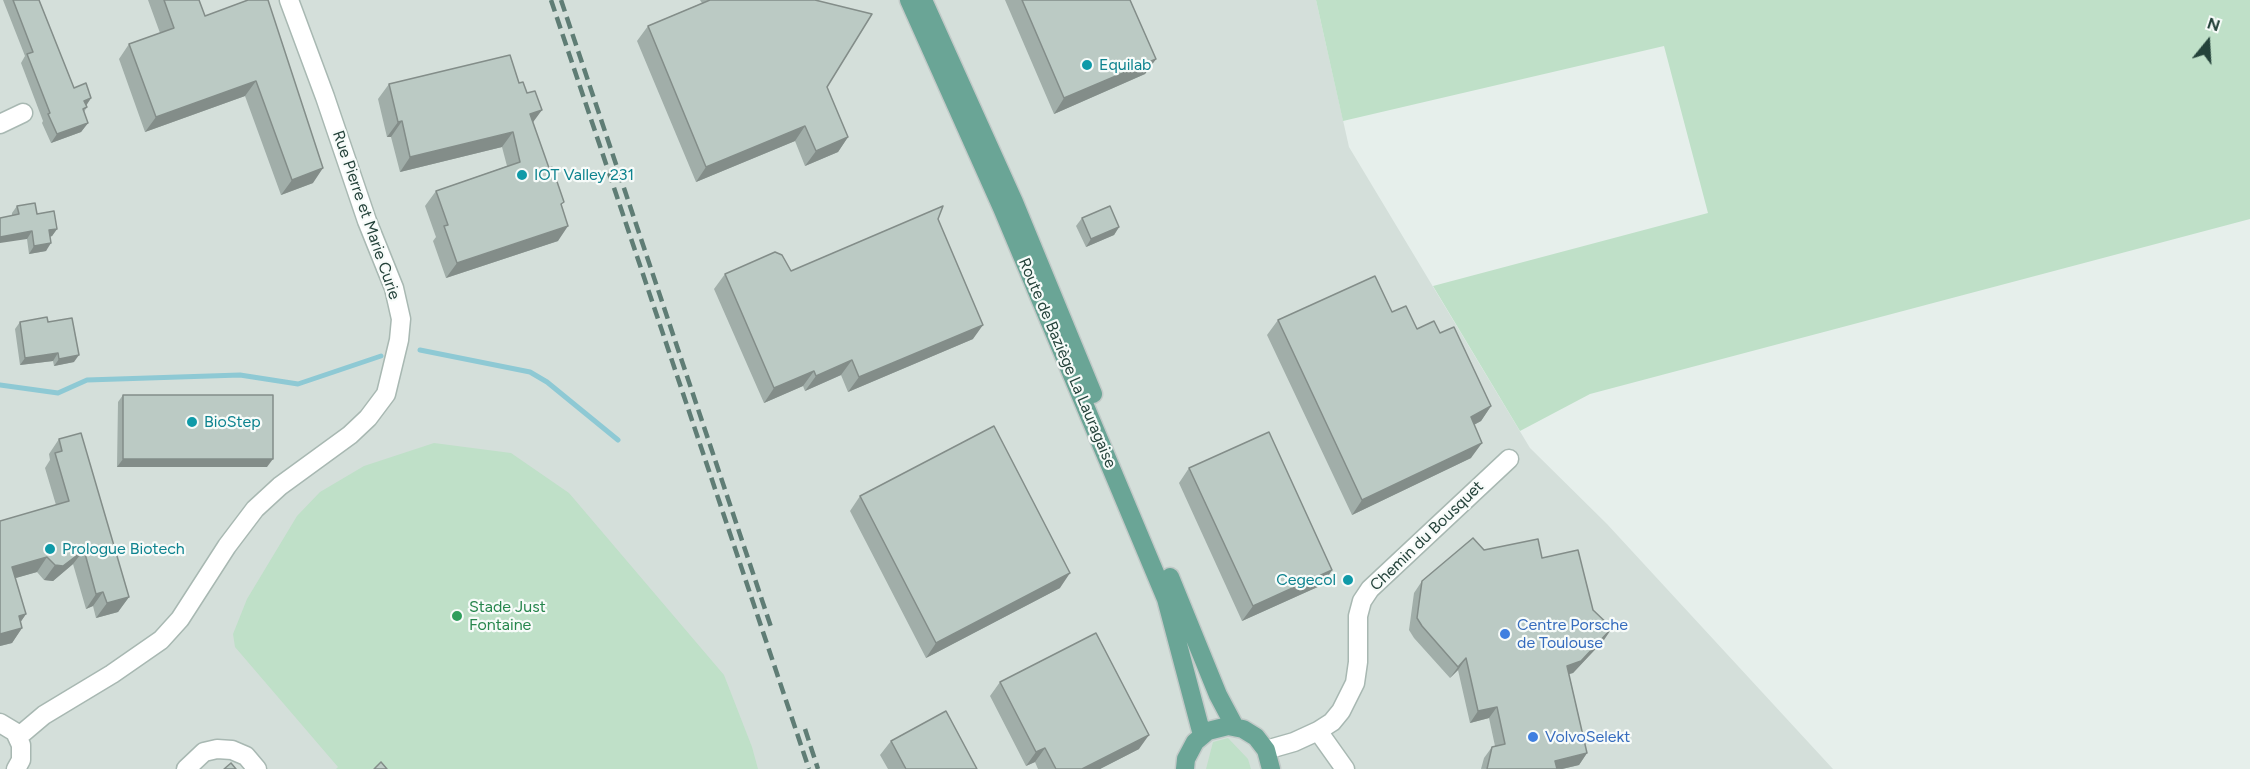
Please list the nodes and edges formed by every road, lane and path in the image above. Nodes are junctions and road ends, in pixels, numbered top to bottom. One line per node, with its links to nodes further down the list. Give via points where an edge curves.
1 (289, 0): 11 (street, Rue Pierre et Marie Curie, via 394,288 401,320 386,394 350,435 255,509 226,546 180,619 161,640 44,715)
2 (909, 0): 10 (main road, Route de Baziège La Lauragaise, via 1002,208 1166,599)
3 (923, 0): 8 (main road, Route de Baziège La Lauragaise, via 1014,202 1218,695)
4 (23, 113): 5 (street)
5 (0, 124)
6 (1509, 459): 9 (street, Chemin du Bousquet, via 1370,589 1358,616 1355,683 1341,711)
7 (0, 723): 11 (street)
8 (1235, 727): 10 (main road, via 1214,728); 12 (main road, via 1256,737)
9 (1318, 731): 12 (street, Chemin du Bousquet); 18 (street)
10 (1202, 735): 16 (main road, via 1190,750)
11 (18, 737): 13 (street, via 22,753)
12 (1266, 750): 17 (main road)
13 (16, 769)
14 (186, 769): 15 (street, via 204,752 217,749 246,756)
15 (257, 769)
16 (1185, 769)
17 (1271, 769)
18 (1345, 769)

